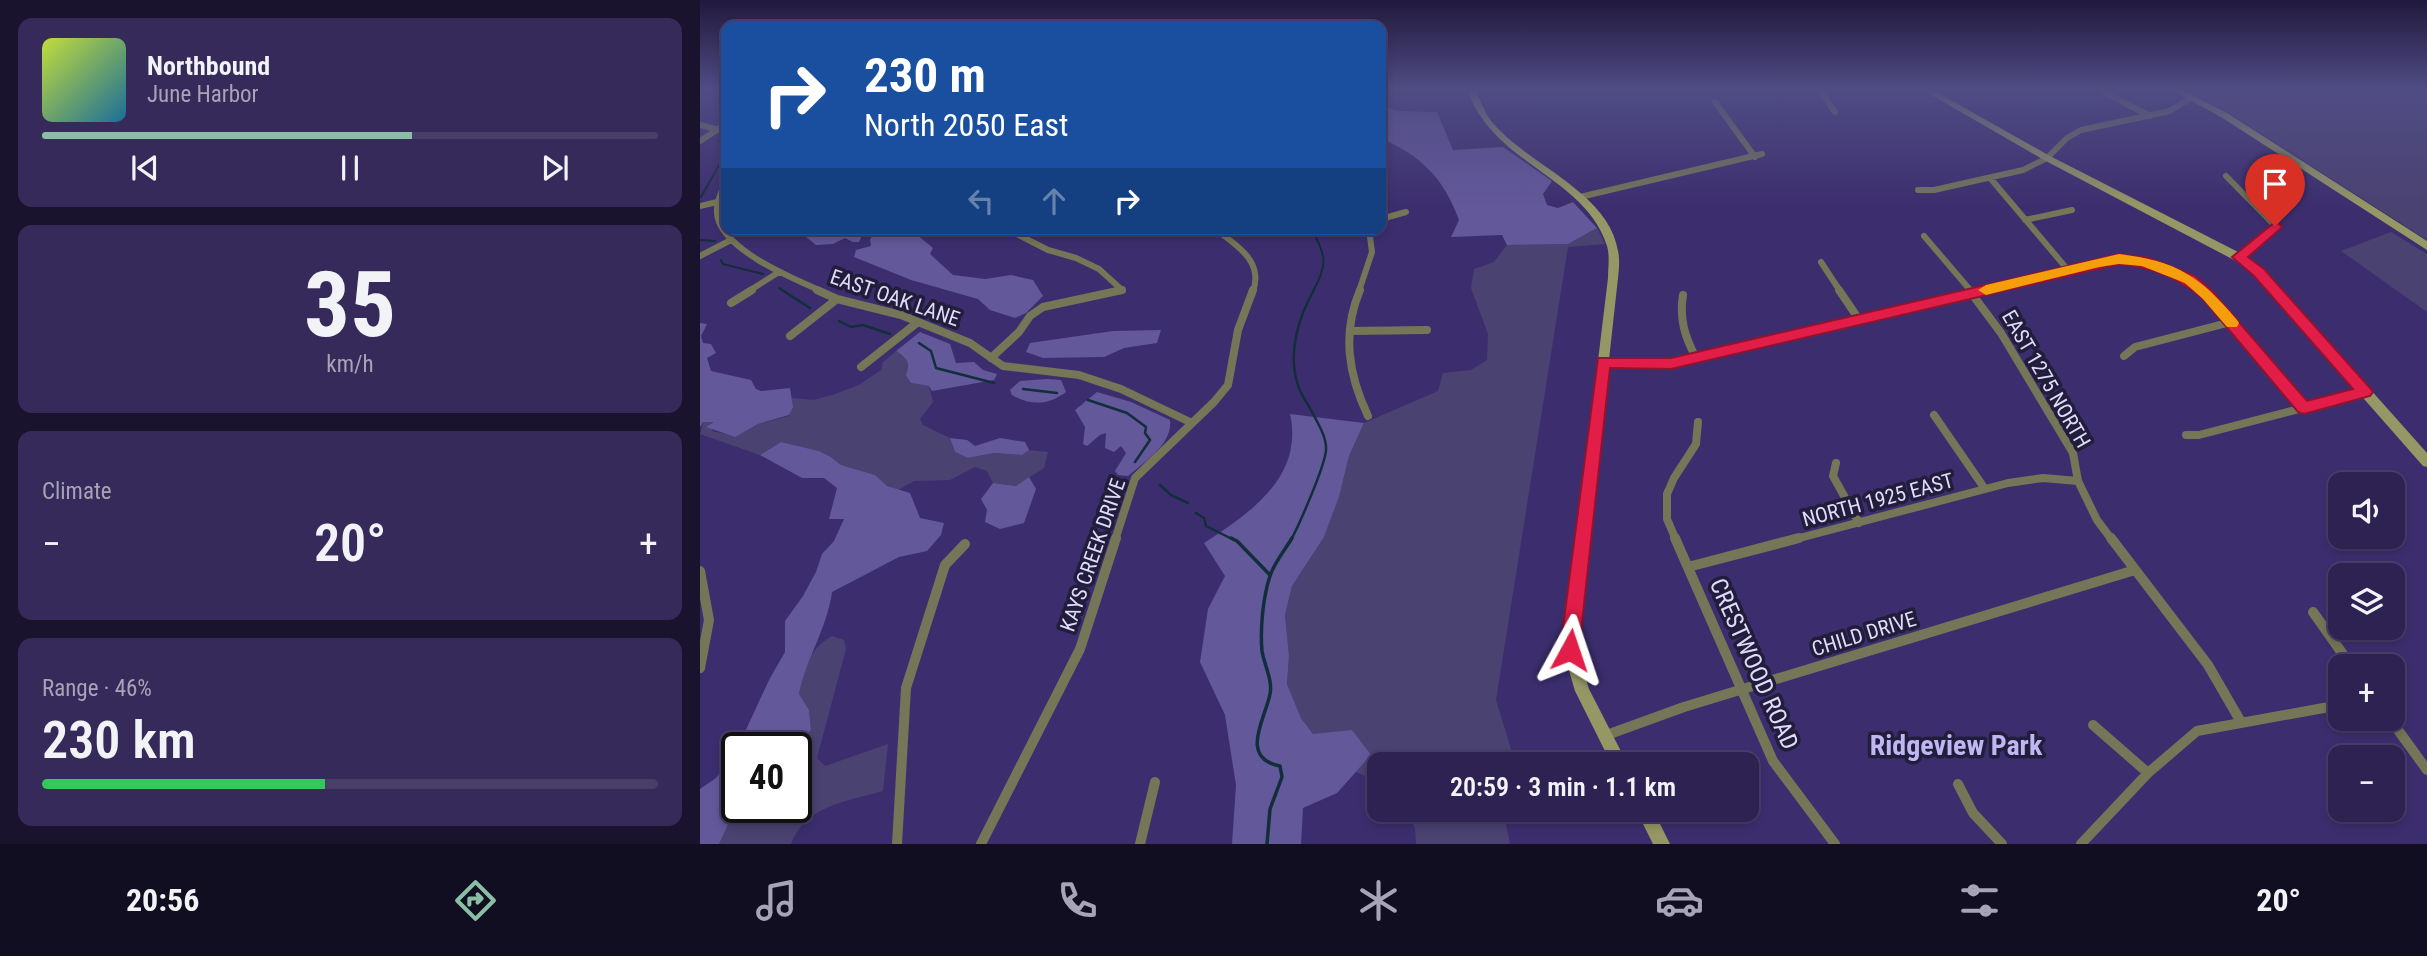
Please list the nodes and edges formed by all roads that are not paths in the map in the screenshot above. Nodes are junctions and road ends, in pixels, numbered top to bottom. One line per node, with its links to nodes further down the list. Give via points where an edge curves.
1 (712, 128): 7 (street)
2 (1494, 128): 15 (street)
3 (1737, 128): 15 (street, via 1759,156)
4 (1995, 128): 10 (street)
5 (2089, 128): 10 (street, via 2067,138)
6 (2245, 128): 29 (street)
7 (718, 130): 8 (street); 9 (street)
8 (721, 131)
9 (700, 141)
10 (2047, 158): 12 (street); 31 (street)
11 (2226, 176): 31 (street, via 2275,226)
12 (1991, 179): 13 (street); 21 (street)
13 (1917, 190)
14 (721, 192): 16 (street)
15 (1580, 197): 48 (street, via 1602,223 1613,249)
16 (717, 202): 17 (street); 22 (street)
17 (700, 206)
18 (2072, 210): 21 (street)
19 (1406, 212): 20 (street)
20 (1386, 218)
21 (2025, 220): 33 (street)
22 (721, 225)
23 (728, 235): 28 (street)
24 (1019, 235): 46 (street, via 1099,269 1122,290 1043,307)
25 (1222, 235): 55 (street, KAYS CREEK DRIVE, via 1250,258 1255,285 1238,330 1228,385)
26 (1370, 235): 43 (street, via 1373,253)
27 (1924, 236): 35 (street, EAST 1275 NORTH)
28 (731, 240): 30 (street); 34 (street, EAST OAK LANE)
29 (2427, 246)
30 (700, 256)
31 (2238, 257): 50 (street, via 2259,272)
32 (1821, 262): 39 (street)
33 (2068, 270): 35 (street); 41 (street, via 2119,259 2169,269 2199,288)
34 (779, 272): 37 (street, EAST OAK LANE); 38 (street)
35 (1972, 293): 39 (street); 59 (street, EAST 1275 NORTH, via 2073,453)
36 (1683, 295): 47 (street, via 1681,322)
37 (837, 299): 40 (street, EAST OAK LANE); 44 (street)
38 (731, 303)
39 (1860, 321): 47 (street)
40 (918, 322): 46 (street, EAST OAK LANE, via 970,343); 49 (street)
41 (2231, 322): 45 (street, via 2135,347); 51 (street)
42 (1427, 330): 43 (street)
43 (1350, 331): 53 (street, via 1355,391)
44 (790, 336)
45 (2124, 356)
46 (991, 358): 55 (street, EAST OAK LANE, via 1003,366 1079,375 1121,389)
47 (1696, 358): 48 (street, via 1655,365)
48 (1604, 362): 74 (street, via 1570,650 1582,691)
49 (861, 367)
50 (2365, 392): 51 (street); 57 (street)
51 (2304, 408): 56 (street)
52 (1934, 415): 60 (street)
53 (1367, 416)
54 (1698, 422): 63 (street, CRESTWOOD ROAD, via 1697,442 1669,484 1665,501 1667,519)
55 (1192, 423): 82 (street, KAYS CREEK DRIVE, via 1135,478 1080,649)
56 (2186, 435)
57 (2427, 462)
58 (1836, 463): 61 (street, via 1833,476)
59 (2078, 481): 60 (street, NORTH 1925 EAST, via 2043,478); 64 (street, EAST 1275 NORTH, via 2097,520)
60 (1985, 489): 61 (street, NORTH 1925 EAST)
61 (1859, 523): 63 (street, NORTH 1925 EAST)
62 (965, 544): 81 (street, via 945,565 906,688)
63 (1688, 567): 69 (street, CRESTWOOD ROAD)
64 (2135, 570): 69 (street, CHILD DRIVE); 71 (street, EAST 1275 NORTH, via 2208,665)
65 (700, 571): 68 (street, via 711,616)
66 (2313, 612): 67 (street)
67 (2343, 654)
68 (700, 668)
69 (1742, 690): 74 (street, CHILD DRIVE); 85 (street, CRESTWOOD ROAD, via 1773,761)
70 (2328, 707): 71 (street)
71 (2241, 722): 77 (street, via 2197,731)
72 (2093, 725): 77 (street)
73 (2399, 731): 76 (street)
74 (1604, 736): 75 (street)
75 (1612, 752)
76 (2427, 770)
77 (2148, 773): 87 (street)
78 (1155, 782): 83 (street)
79 (1958, 784): 86 (street, via 1973,813)
80 (1650, 822): 84 (street)
81 (897, 844)
82 (981, 844)
83 (1140, 844)
84 (1662, 844)
85 (1835, 844)
86 (2003, 844)
87 (2081, 844)

